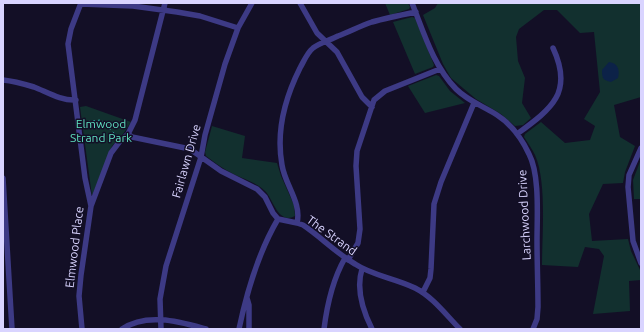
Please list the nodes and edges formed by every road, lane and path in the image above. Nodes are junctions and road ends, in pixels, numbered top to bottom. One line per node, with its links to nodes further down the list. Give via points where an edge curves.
1 (165, 3): 6 (street)
2 (252, 3): 8 (street, Fairlawn Drive)
3 (300, 3): 9 (street, via 318,33)
4 (412, 3): 7 (street, Larchwood Drive)
5 (81, 4): 6 (street, via 133,6); 13 (street, Elmwood Place, via 68,39)
6 (162, 11): 8 (street, via 200,16); 17 (street, via 137,114)
7 (416, 12): 9 (street, via 372,22); 11 (street, Larchwood Drive)
8 (238, 28): 21 (street, Fairlawn Drive, via 220,82)
9 (326, 41): 15 (street, via 337,52 362,97); 25 (street, via 305,58 289,93 283,117 281,160 285,180 298,207)
10 (553, 48): 18 (street, via 561,69 560,90 547,111)
11 (440, 69): 14 (street, Larchwood Drive, via 456,89); 15 (street, via 385,91 374,100)
12 (3, 80): 13 (street, via 33,87 68,100)
13 (76, 100): 16 (street, Elmwood Place)
14 (474, 103): 18 (street, Larchwood Drive, via 498,115); 29 (street, via 434,204 430,278)
15 (372, 107): 26 (street, via 357,151 360,235 358,243)
16 (78, 122): 19 (path, via 100,120 108,129); 23 (street, Elmwood Place)
17 (128, 134): 19 (street); 21 (street, via 132,137 181,146)
18 (518, 134): 42 (street, Larchwood Drive, via 530,155 535,171 538,308)
19 (123, 138): 23 (street, via 111,153)
20 (641, 148): 27 (street, via 629,175 628,187 633,241)
21 (201, 157): 24 (street, via 221,172 257,189); 31 (street, Fairlawn Drive, via 166,266 160,299)
22 (3, 178): 32 (street)
23 (91, 206): 33 (street, Elmwood Place, via 79,296)
24 (278, 219): 25 (street, The Strand); 30 (street, via 260,256)
25 (297, 223): 26 (street, The Strand)
26 (347, 259): 28 (street, The Strand); 39 (street, via 331,292)
27 (641, 263)
28 (362, 269): 29 (street, The Strand); 40 (street, via 360,288)
29 (423, 292): 41 (street, The Strand)
30 (247, 298): 37 (street); 38 (street)
31 (160, 320): 34 (street, via 141,321); 35 (street, Fairlawn Drive); 36 (street)
32 (12, 329)
33 (82, 329)
34 (122, 329)
35 (161, 329)
36 (206, 329)
37 (239, 329)
38 (249, 329)
39 (324, 329)
40 (372, 329)
41 (460, 329)
42 (533, 329)

